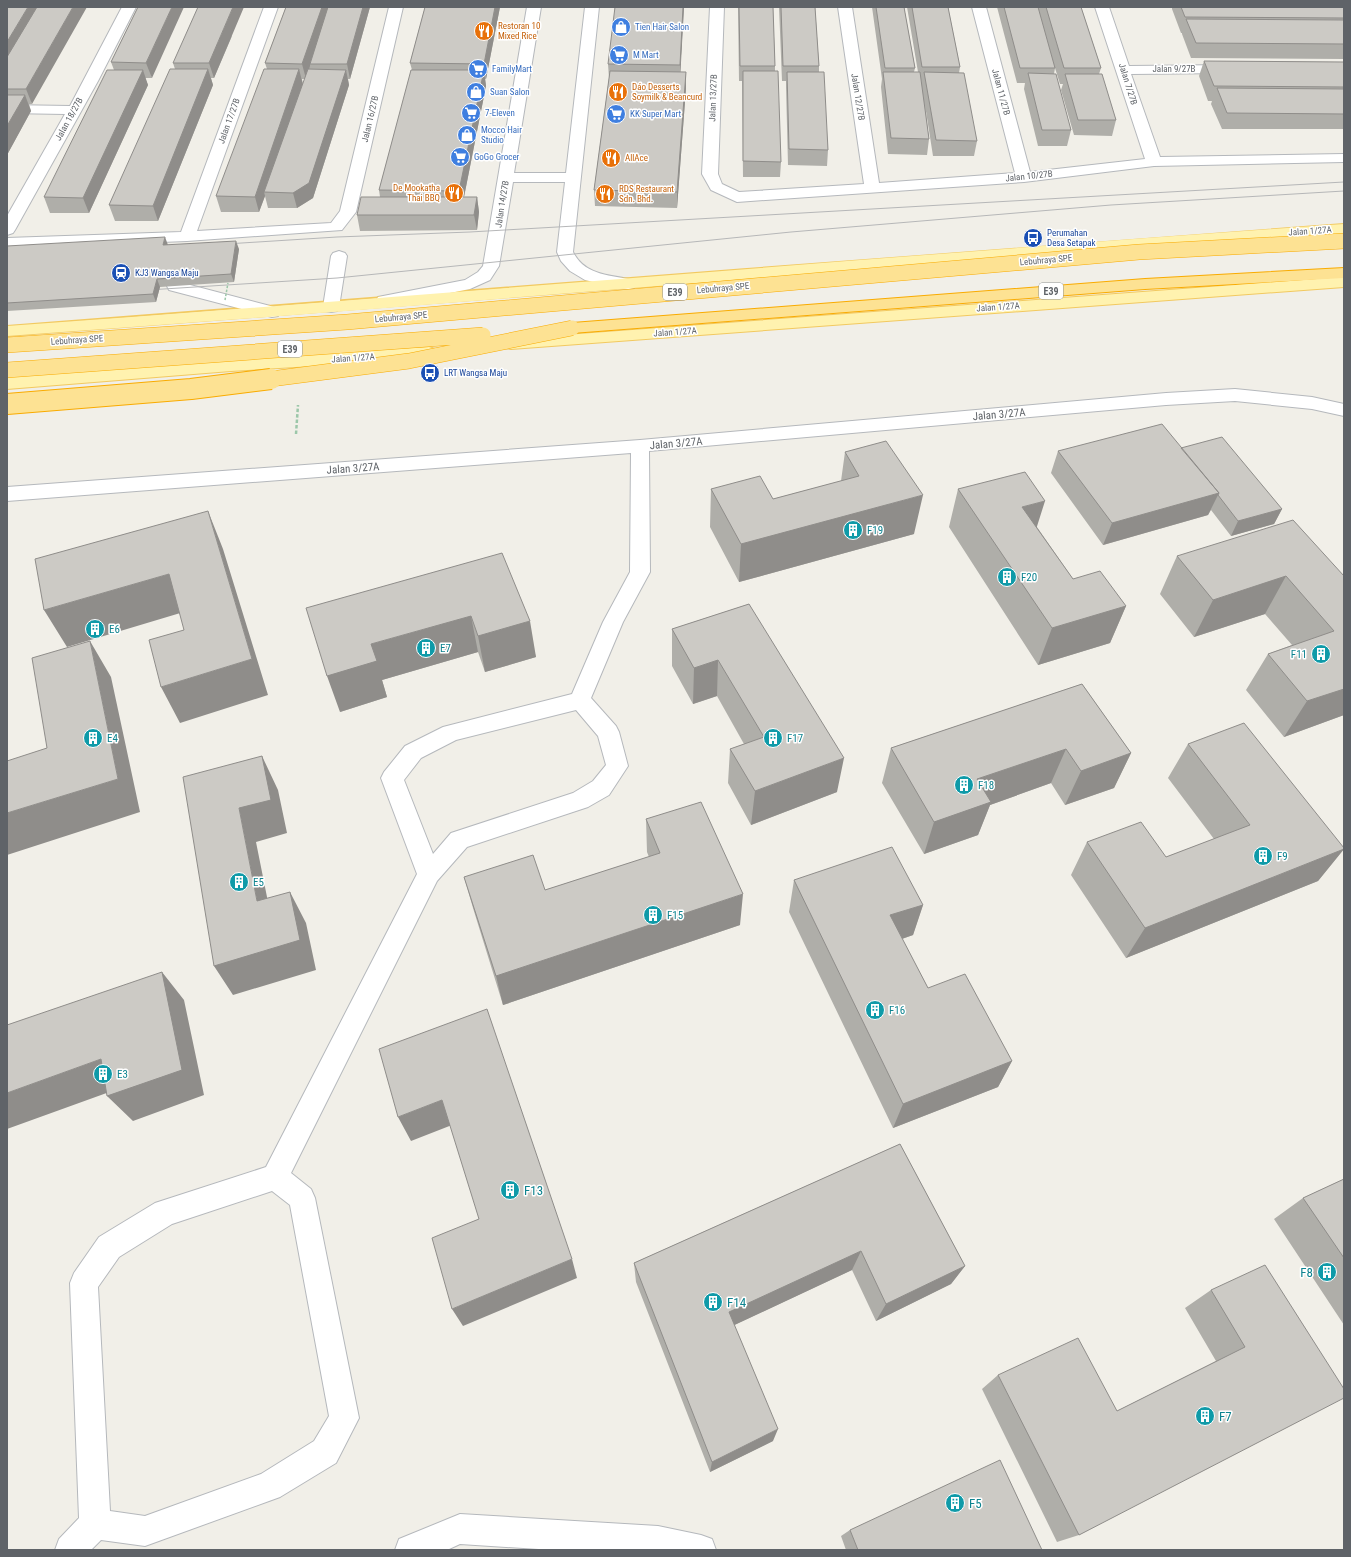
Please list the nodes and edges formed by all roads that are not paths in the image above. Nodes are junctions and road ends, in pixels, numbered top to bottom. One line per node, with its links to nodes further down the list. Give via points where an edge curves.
1 (128, 7): 13 (street, Jalan 18/27B)
2 (271, 7): 23 (street, Jalan 17/27B)
3 (396, 7): 23 (street, Jalan 16/27B, via 348,212 336,227)
4 (534, 7): 16 (street, Jalan 14/27B)
5 (592, 7): 18 (street)
6 (717, 7): 19 (street, Jalan 13/27B, via 710,174)
7 (845, 7): 20 (street, Jalan 12/27B)
8 (979, 7): 17 (street, Jalan 11/27B)
9 (1102, 7): 11 (street, Jalan 7/27B)
10 (1242, 69): 11 (street, Jalan 9/27B)
11 (1124, 70): 15 (street, Jalan 7/27B)
12 (7, 109): 13 (street)
13 (75, 110): 22 (street, Jalan 18/27B)
14 (1344, 158): 15 (street, Jalan 10/27B)
15 (1154, 162): 17 (street, Jalan 10/27B)
16 (506, 177): 18 (street); 33 (street, Jalan 14/27B, via 492,266 484,276 470,284)
17 (1024, 177): 20 (street, Jalan 10/27B)
18 (573, 178): 29 (street, via 565,252 568,261 585,274 598,279)
19 (716, 187): 20 (street, Jalan 10/27B, via 737,197)
20 (872, 188)
21 (1344, 229): 29 (main road, Jalan 1/27A)
22 (7, 230)
23 (186, 236): 25 (street)
24 (1344, 241): 38 (highway, Lebuhraya SPE / E39, bridge, via 1139,252 347,322)
25 (7, 244)
26 (339, 256): 34 (street)
27 (1344, 273): 36 (highway, E39, via 1145,284)
28 (1344, 282): 40 (main road, Jalan 1/27A)
29 (628, 284): 33 (main road, Jalan 1/27A)
30 (175, 286): 31 (street)
31 (197, 291): 32 (street); 35 (street)
32 (158, 294)
33 (365, 305): 34 (main road, Jalan 1/27A)
34 (331, 307): 35 (main road, Jalan 1/27A)
35 (272, 312): 37 (main road, Jalan 1/27A)
36 (572, 328): 39 (highway, E39, bridge); 41 (highway, bridge, via 409,362 191,389)
37 (7, 331)
38 (7, 345)
39 (7, 370)
40 (7, 383)
41 (7, 404)
42 (1344, 410): 43 (street, Jalan 3/27A, via 1312,403 1235,395)
43 (640, 446): 44 (street, Jalan 3/27A); 45 (street, via 640,572 613,622)
44 (7, 494)
45 (580, 700): 46 (street, via 608,732 617,766 601,788 580,800 459,840); 46 (street, via 451,733 413,752 392,778)
46 (429, 874): 47 (street)
47 (275, 1177): 48 (street, via 165,1213 109,1247 84,1284); 48 (street, via 302,1198 344,1418 325,1452 269,1486 145,1531)
48 (95, 1524): 49 (street)
49 (70, 1550)
50 (410, 1550): 51 (street, via 460,1529 658,1541)
51 (701, 1550)

